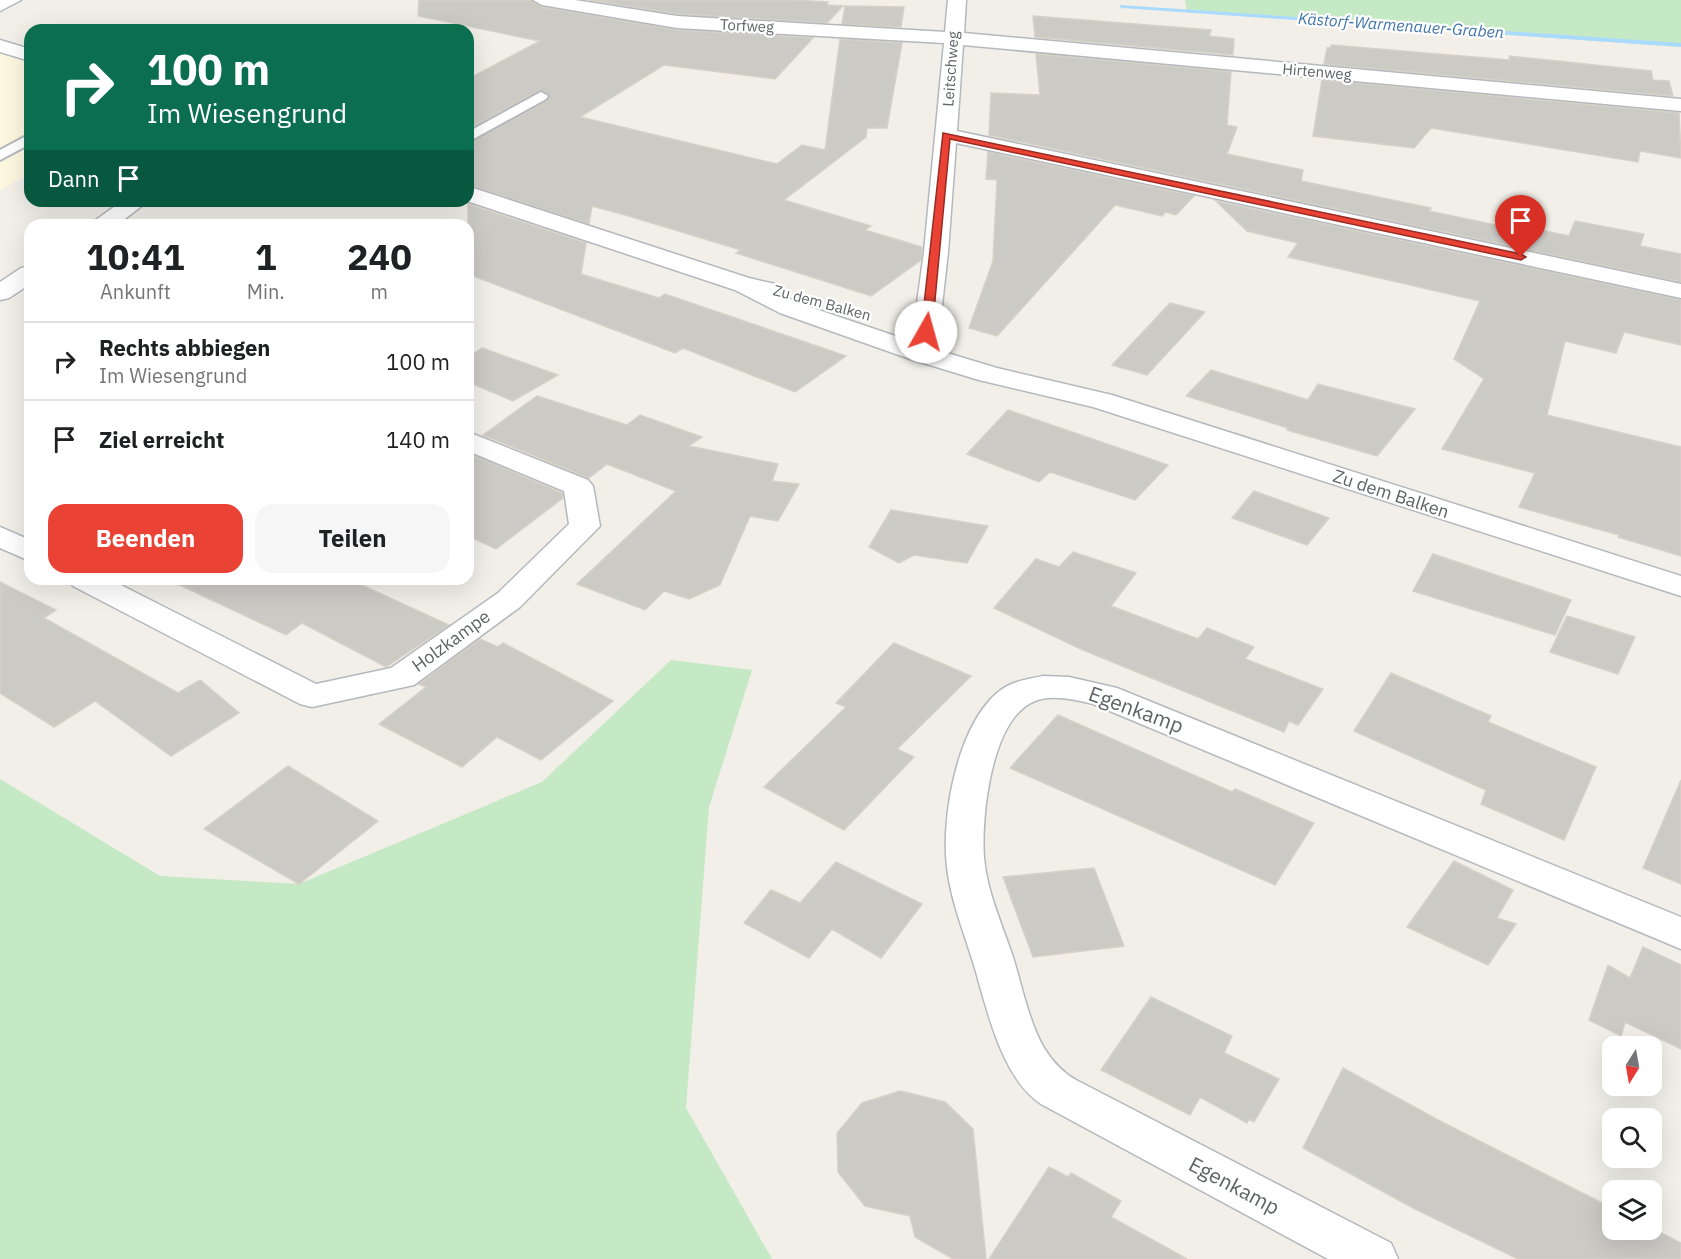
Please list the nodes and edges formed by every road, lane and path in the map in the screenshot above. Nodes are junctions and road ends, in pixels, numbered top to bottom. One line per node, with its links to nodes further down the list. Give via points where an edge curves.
1 (12, 0): 4 (street)
2 (542, 0): 5 (street, Torfweg, via 677,22)
3 (957, 0): 5 (street, Leitschweg)
4 (0, 6)
5 (953, 38): 9 (street, Hirtenweg); 11 (street, Leitschweg)
6 (0, 46): 7 (street)
7 (24, 53)
8 (541, 96): 10 (lane)
9 (1681, 105)
10 (474, 135)
11 (946, 135): 18 (street); 20 (street, Leitschweg)
12 (24, 142): 13 (lane)
13 (0, 156)
14 (474, 196): 20 (street, Zu dem Balken, via 744,285 789,308)
15 (128, 207): 16 (street)
16 (110, 219)
17 (24, 277): 19 (street)
18 (1681, 291)
19 (0, 293)
20 (923, 343): 25 (street, Zu dem Balken, via 989,374 1102,401)
21 (474, 443): 24 (street, Holzkampe, via 578,486 585,526 509,600 402,677 312,696)
22 (0, 536): 23 (street)
23 (24, 549)
24 (96, 585)
25 (1681, 586)
26 (1681, 934): 27 (street, Egenkamp, via 1106,696 1058,687 1025,692 1010,700 988,733 978,760 966,823 965,856 970,887 1019,1041 1040,1078 1068,1098)
27 (1374, 1259)

